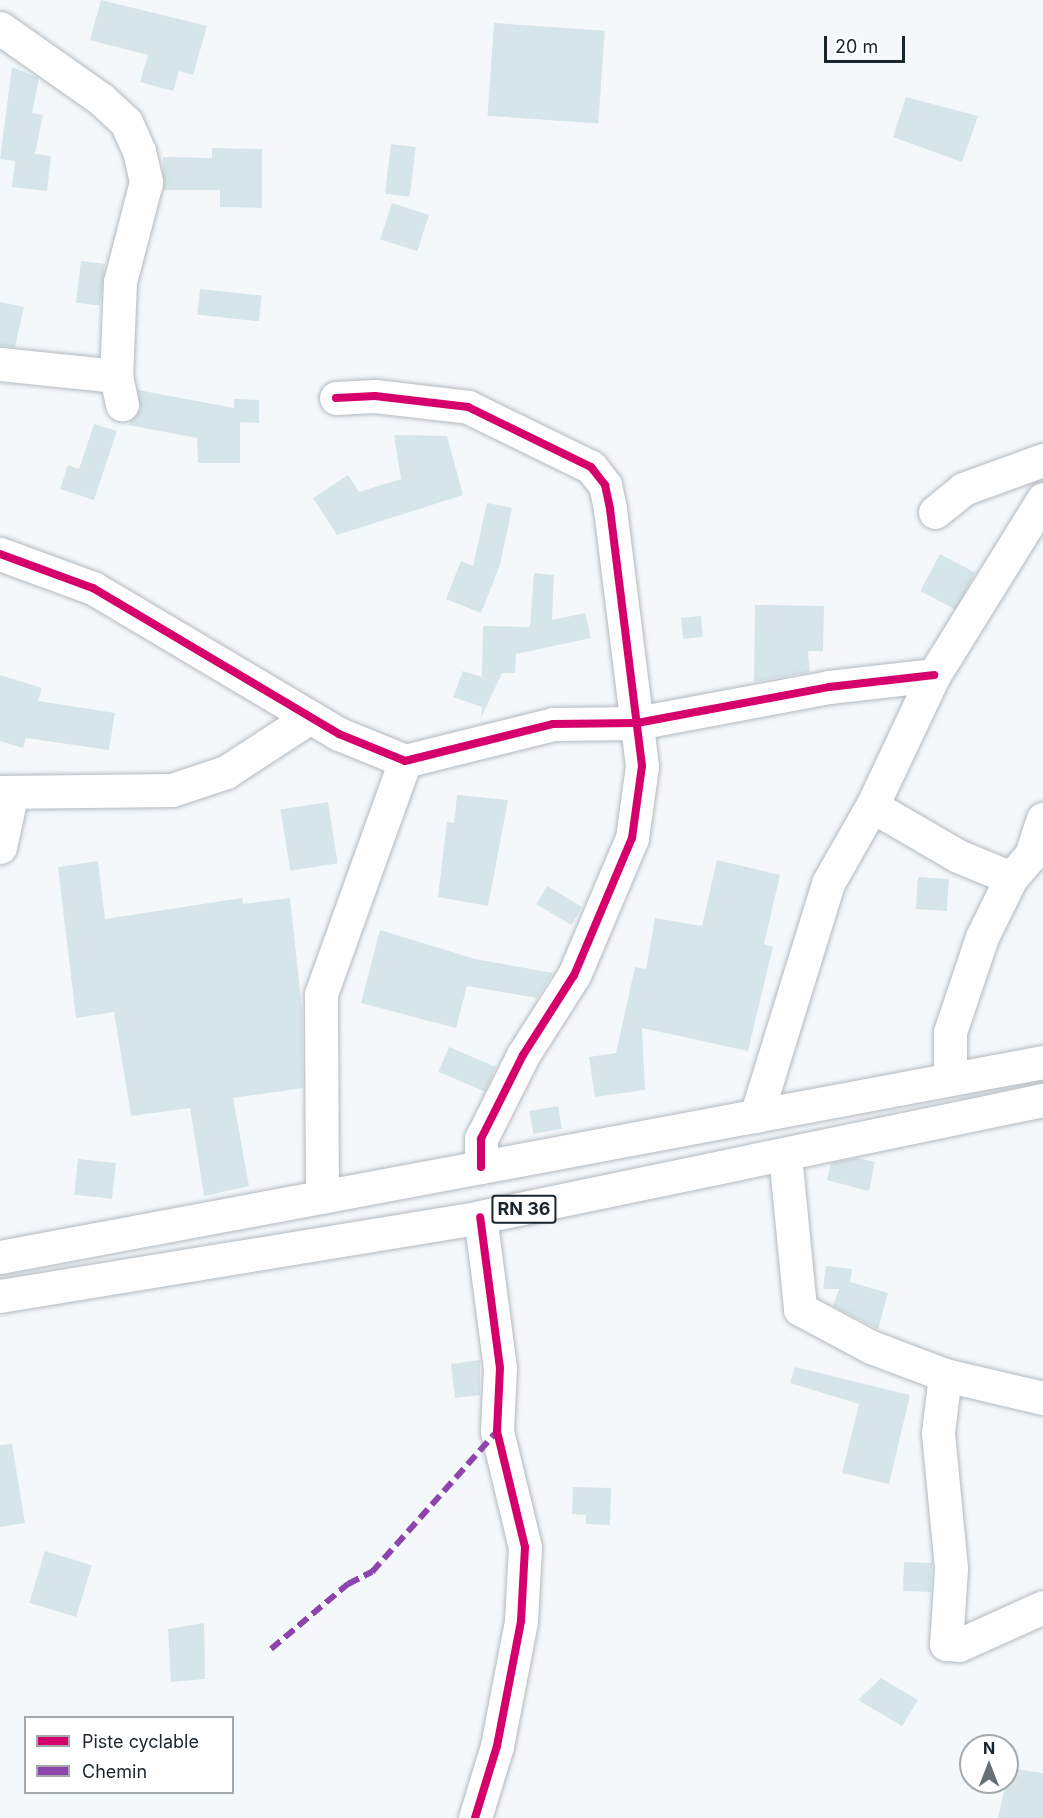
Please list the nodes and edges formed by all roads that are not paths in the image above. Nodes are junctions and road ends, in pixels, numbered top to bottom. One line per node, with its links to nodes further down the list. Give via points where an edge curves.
1 (0, 28): 2 (street, via 101,99 126,122 139,150 146,182 120,282 119,390)
2 (0, 364)
3 (336, 398): 10 (street, via 375,396 468,407 591,466 604,485 610,509)
4 (1043, 460): 6 (street, via 963,489)
5 (1043, 498): 8 (street)
6 (935, 512)
7 (0, 554): 9 (street, via 93,588)
8 (934, 675): 10 (street, via 829,687); 13 (street)
9 (310, 717): 11 (street); 12 (street, via 202,783 172,790)
10 (637, 723): 11 (street, via 553,724); 22 (street, via 642,766 632,838 574,975 523,1056 481,1140)
11 (405, 761): 23 (street, via 321,994)
12 (6, 792): 15 (street)
13 (872, 806): 16 (street, via 958,856); 20 (street, via 828,883)
14 (1043, 819): 16 (street)
15 (0, 847)
16 (1028, 864): 18 (street, via 982,937 950,1032)
17 (1043, 1062): 18 (street, RN 36)
18 (950, 1078): 20 (street, RN 36)
19 (1043, 1100): 21 (street, RN 36)
20 (756, 1116): 22 (street, RN 36)
21 (785, 1155): 24 (street, RN 36); 27 (street, via 800,1309 871,1347)
22 (481, 1167): 23 (street, RN 36)
23 (322, 1197): 25 (street, RN 36)
24 (480, 1217): 26 (street, RN 36); 30 (street, via 500,1368 497,1431 525,1547 520,1621 497,1746)
25 (0, 1257)
26 (0, 1296)
27 (945, 1375): 28 (street); 29 (street, via 938,1433 951,1569 946,1644 959,1645)
28 (1043, 1398)
29 (1043, 1607)
30 (475, 1818)

